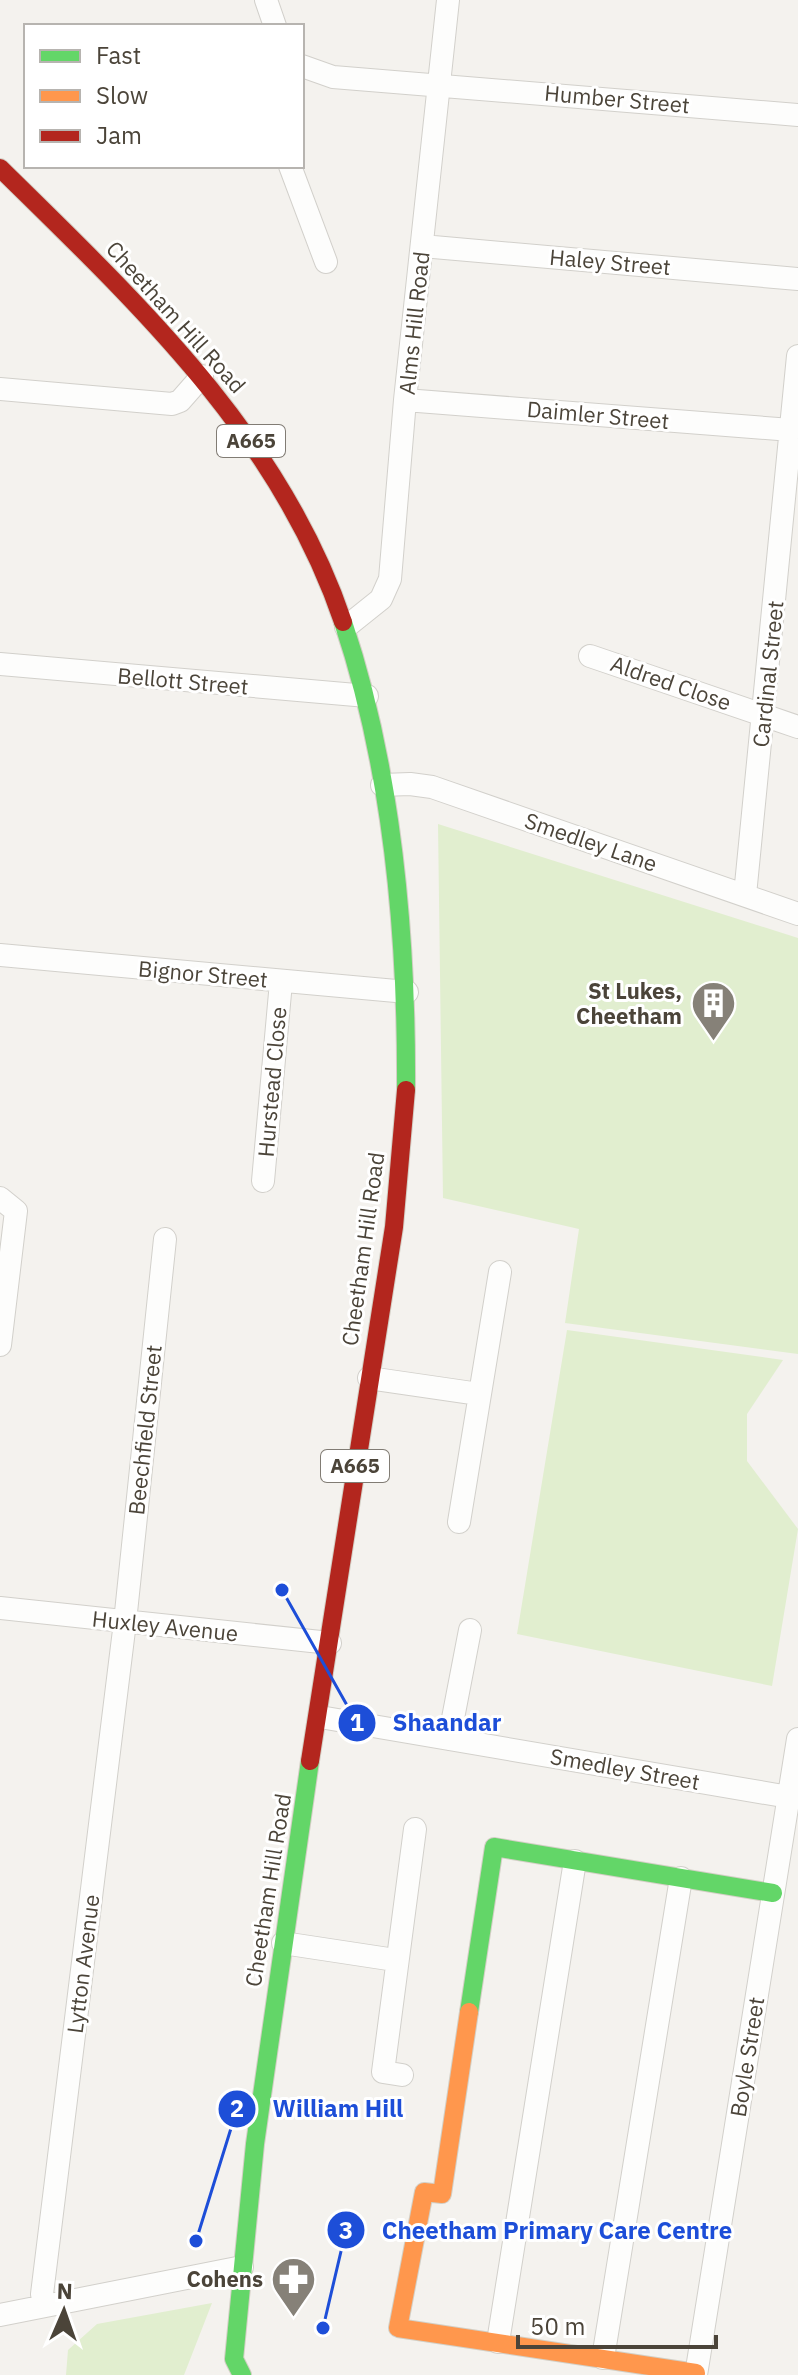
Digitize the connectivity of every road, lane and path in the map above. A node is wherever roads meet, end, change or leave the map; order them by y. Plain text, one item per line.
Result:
1 (266, 0) edge
2 (448, 0) edge
3 (274, 24) edge
4 (304, 67) edge
5 (437, 83) junction
6 (798, 115) edge
7 (0, 168) edge
8 (291, 168) edge
9 (422, 246) junction
10 (326, 262) dead end
11 (798, 279) edge
12 (798, 356) edge
13 (202, 376) junction
14 (0, 389) edge
15 (405, 400) junction
16 (791, 430) junction
17 (346, 627) junction
18 (590, 656) dead end
19 (0, 664) edge
20 (367, 696) junction
21 (763, 715) junction
22 (798, 727) edge
23 (382, 785) junction
24 (745, 895) junction
25 (798, 914) edge
26 (0, 955) edge
27 (281, 982) junction
28 (407, 992) junction
29 (263, 1181) dead end
30 (0, 1198) edge
31 (165, 1239) dead end
32 (500, 1272) dead end
33 (0, 1345) edge
34 (369, 1378) junction
35 (479, 1394) junction
36 (459, 1522) dead end
37 (0, 1608) edge
38 (125, 1622) junction
39 (470, 1630) dead end
40 (330, 1643) junction
41 (320, 1717) junction
42 (449, 1739) junction
43 (798, 1739) edge
44 (789, 1797) junction
45 (415, 1829) dead end
46 (575, 1861) junction
47 (681, 1878) junction
48 (773, 1893) junction
49 (283, 1943) junction
50 (395, 1960) junction
51 (402, 2075) dead end
52 (242, 2267) junction
53 (44, 2306) junction
54 (0, 2315) edge
55 (498, 2342) junction
56 (603, 2358) junction
57 (238, 2367) edge
58 (696, 2374) edge
59 (221, 2375) edge

1 - 3 street
2 - 5 street, Alms Hill Road
4 - 5 street, Humber Street
5 - 6 street, Humber Street
5 - 9 street, Alms Hill Road
7 - 13 main road, Cheetham Hill Road / A665
8 - 10 street
9 - 11 street, Haley Street
9 - 15 street, Alms Hill Road
12 - 16 street, Cardinal Street
13 - 14 street
13 - 17 main road, Cheetham Hill Road / A665
15 - 16 street, Daimler Street
15 - 17 street, Alms Hill Road
16 - 21 street, Cardinal Street
17 - 20 main road, Cheetham Hill Road / A665
18 - 21 street, Aldred Close
19 - 20 street, Bellott Street
20 - 23 main road, Cheetham Hill Road / A665
21 - 22 street, Aldred Close
21 - 24 street, Cardinal Street
23 - 24 street, Smedley Lane
23 - 28 main road, Cheetham Hill Road / A665
24 - 25 street, Smedley Lane
26 - 27 street, Bignor Street
27 - 28 street, Bignor Street
27 - 29 street, Hurstead Close
28 - 34 main road, Cheetham Hill Road / A665
30 - 33 street
31 - 38 street, Beechfield Street
32 - 35 street
34 - 35 street
34 - 40 main road, Cheetham Hill Road / A665
35 - 36 street
37 - 38 street, Huxley Avenue
38 - 40 street, Huxley Avenue
38 - 53 street, Lytton Avenue
39 - 42 street
40 - 41 main road, Cheetham Hill Road / A665
41 - 42 street, Smedley Street
41 - 49 main road, Cheetham Hill Road / A665
42 - 44 street, Smedley Street
43 - 44 street, Boyle Street
44 - 48 street, Boyle Street
45 - 50 street
46 - 47 main road
46 - 55 street
46 - 55 main road
47 - 48 main road
47 - 56 street
48 - 58 street, Boyle Street
49 - 50 street
49 - 52 main road, Cheetham Hill Road / A665
50 - 51 street
52 - 53 street
52 - 57 main road, Cheetham Hill Road / A665
53 - 54 street
55 - 56 main road
56 - 58 main road
57 - 59 main road, Cheetham Hill Road / A665

